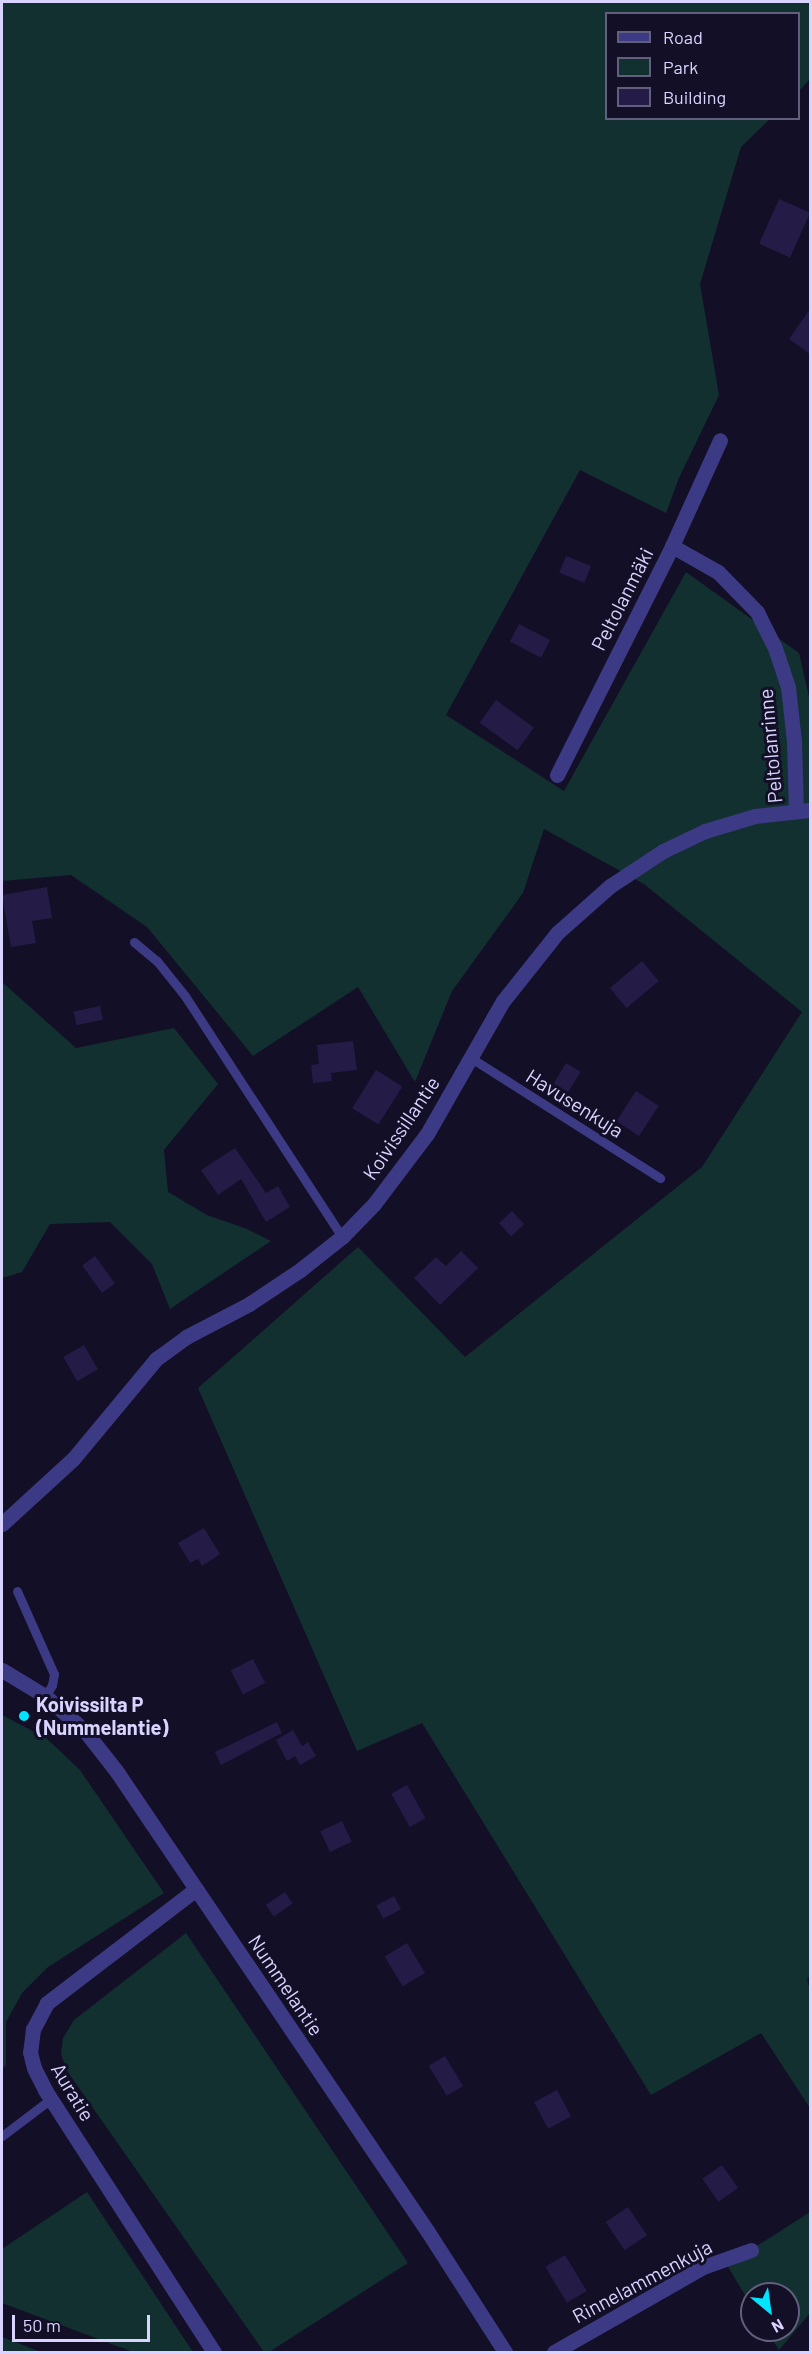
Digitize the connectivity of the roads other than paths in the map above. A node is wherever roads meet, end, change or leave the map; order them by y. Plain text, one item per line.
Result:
1 (720, 441) dead end
2 (672, 546) junction
3 (557, 775) dead end
4 (803, 811) edge
5 (134, 942) dead end
6 (471, 1058) junction
7 (660, 1178) dead end
8 (342, 1237) junction
9 (2, 1523) edge
10 (17, 1591) dead end
11 (2, 1670) edge
12 (45, 1696) junction
13 (196, 1889) junction
14 (51, 2099) junction
15 (2, 2136) edge
16 (751, 2250) dead end
17 (214, 2352) edge
18 (506, 2352) edge
19 (554, 2352) edge

1 - 2 street, Peltolanmäki
2 - 3 street, Peltolanmäki
2 - 4 street, Peltolanrinne
4 - 6 street, Koivissillantie
5 - 8 lane
6 - 7 lane, Havusenkuja
6 - 8 street, Koivissillantie
8 - 9 street, Koivissillantie
10 - 12 lane
11 - 12 street, Nummelantie
12 - 13 street, Nummelantie
13 - 14 street, Auratie
13 - 18 street, Nummelantie
14 - 15 lane
14 - 17 street, Auratie
16 - 19 street, Rinnelammenkuja

